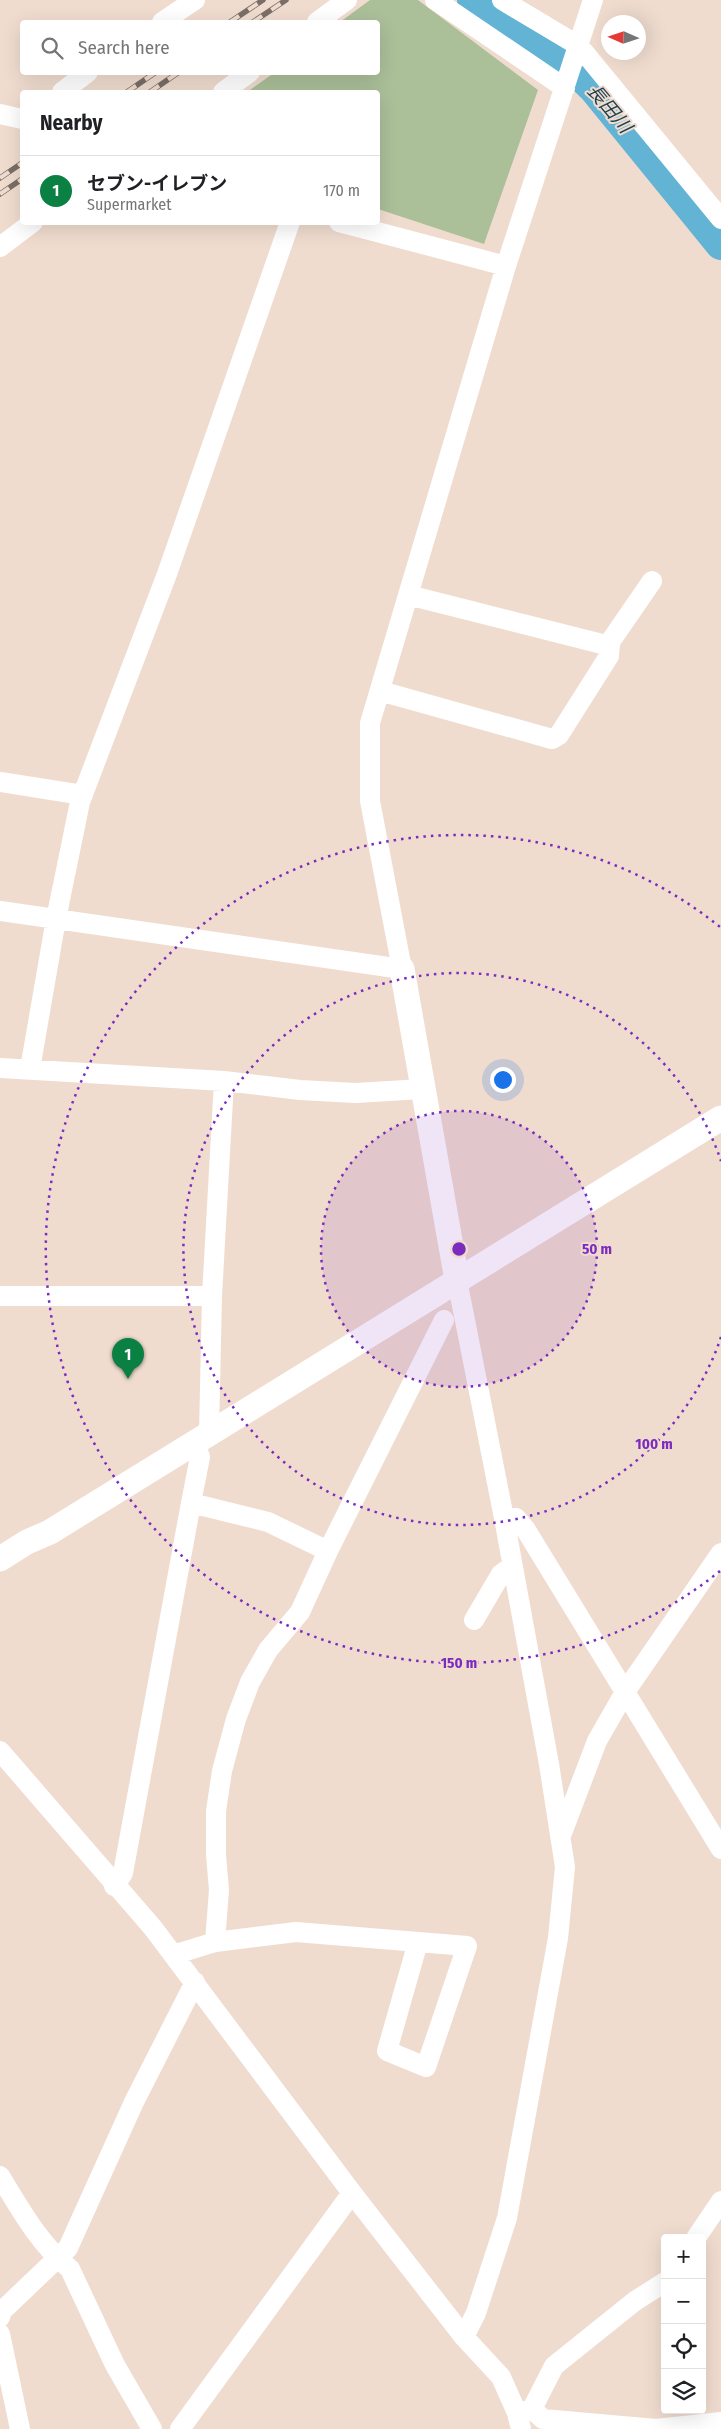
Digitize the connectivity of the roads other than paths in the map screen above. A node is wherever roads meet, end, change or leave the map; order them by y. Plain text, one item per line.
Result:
1 (195, 0) edge
2 (347, 0) edge
3 (435, 0) edge
4 (502, 0) edge
5 (593, 0) edge
6 (165, 20) edge
7 (320, 20) edge
8 (577, 50) junction
9 (84, 75) edge
10 (246, 75) edge
11 (567, 84) junction
12 (65, 90) edge
13 (226, 90) edge
14 (0, 114) edge
15 (20, 118) edge
16 (721, 219) edge
17 (29, 225) edge
18 (289, 225) edge
19 (350, 225) edge
20 (0, 247) edge
21 (506, 266) junction
22 (652, 581) dead end
23 (408, 595) junction
24 (610, 646) junction
25 (380, 691) junction
26 (0, 782) edge
27 (83, 795) junction
28 (0, 910) edge
29 (56, 919) junction
30 (402, 969) junction
31 (0, 1068) edge
32 (30, 1069) junction
33 (224, 1081) junction
34 (422, 1089) junction
35 (721, 1118) edge
36 (457, 1280) junction
37 (0, 1296) edge
38 (212, 1296) junction
39 (444, 1320) dead end
40 (202, 1438) junction
41 (191, 1503) junction
42 (504, 1518) junction
43 (50, 1532) junction
44 (328, 1551) junction
45 (721, 1553) edge
46 (0, 1559) edge
47 (512, 1566) junction
48 (0, 1572) edge
49 (474, 1620) dead end
50 (625, 1692) junction
51 (0, 1751) edge
52 (562, 1835) junction
53 (721, 1849) edge
54 (114, 1886) junction
55 (215, 1942) junction
56 (418, 1942) junction
57 (173, 1955) junction
58 (194, 1982) junction
59 (0, 2176) edge
60 (352, 2193) junction
61 (721, 2201) edge
62 (699, 2234) edge
63 (57, 2258) junction
64 (661, 2284) edge
65 (0, 2317) edge
66 (0, 2334) edge
67 (464, 2337) junction
68 (524, 2417) edge
69 (721, 2422) edge
70 (20, 2429) edge
71 (152, 2429) edge
72 (180, 2429) edge

1 - 6 street
2 - 7 street
3 - 11 street
4 - 8 street
5 - 8 street
8 - 11 street
8 - 16 street
9 - 12 street
10 - 13 street
11 - 21 street
14 - 15 street
17 - 20 street
18 - 27 street
19 - 21 street
21 - 23 street
22 - 24 street
23 - 24 street
23 - 25 street
24 - 25 street
25 - 30 street
26 - 27 street
27 - 29 street
28 - 29 street
29 - 30 street
29 - 32 street
30 - 34 street
31 - 32 street
32 - 33 street
33 - 34 street
33 - 38 street
34 - 36 street
35 - 36 street
36 - 40 street
36 - 42 street
37 - 38 street
38 - 40 street
39 - 44 street
40 - 41 street
40 - 43 street
41 - 44 street
41 - 54 street
42 - 47 street
42 - 50 street
43 - 46 street
43 - 48 street
44 - 55 street
45 - 50 street
47 - 49 street
47 - 52 street
50 - 52 street
50 - 53 street
51 - 54 street
52 - 67 street
54 - 57 street
55 - 56 street
55 - 57 street
56 - 56 street
57 - 58 street
58 - 60 street
58 - 63 street
59 - 63 street
60 - 67 street
60 - 72 street
61 - 62 street
63 - 65 street
63 - 71 street
64 - 68 street
66 - 70 street
67 - 68 street
68 - 69 street

